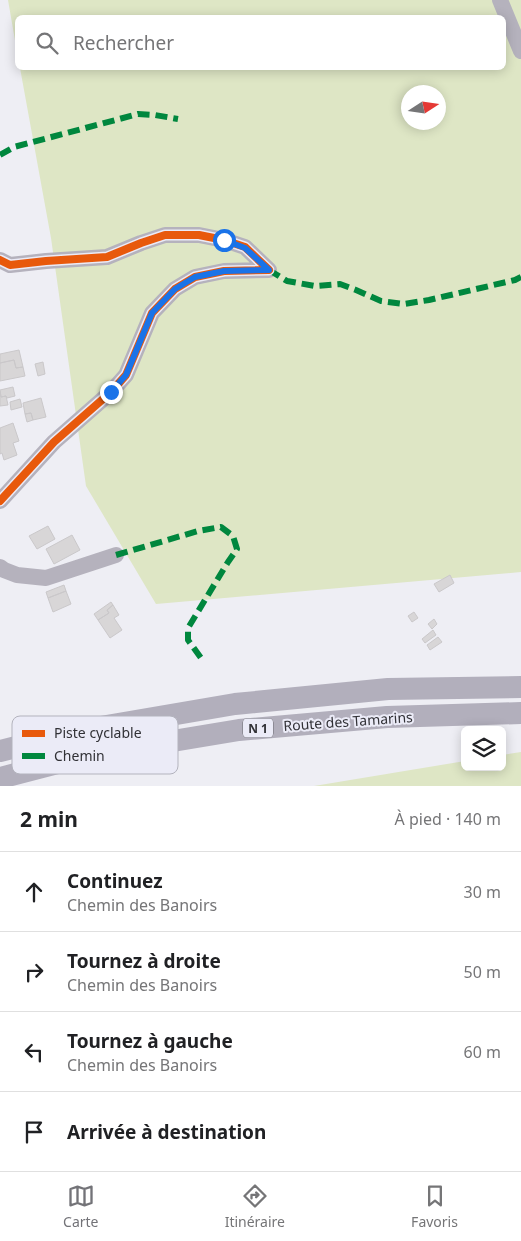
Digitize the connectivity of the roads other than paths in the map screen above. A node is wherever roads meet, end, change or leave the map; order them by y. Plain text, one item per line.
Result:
1 (500, 0) edge
2 (521, 51) edge
3 (0, 260) edge
4 (0, 501) edge
5 (116, 555) dead end
6 (0, 567) edge
7 (521, 687) edge
8 (521, 713) edge
9 (165, 716) edge
10 (178, 740) edge
11 (15, 774) edge
12 (0, 778) edge

1 - 2 street
3 - 4 street
5 - 6 street
7 - 9 highway, Route des Tamarins / N 1
8 - 10 highway, Route des Tamarins / N 1
11 - 12 highway, Route des Tamarins / N 1

